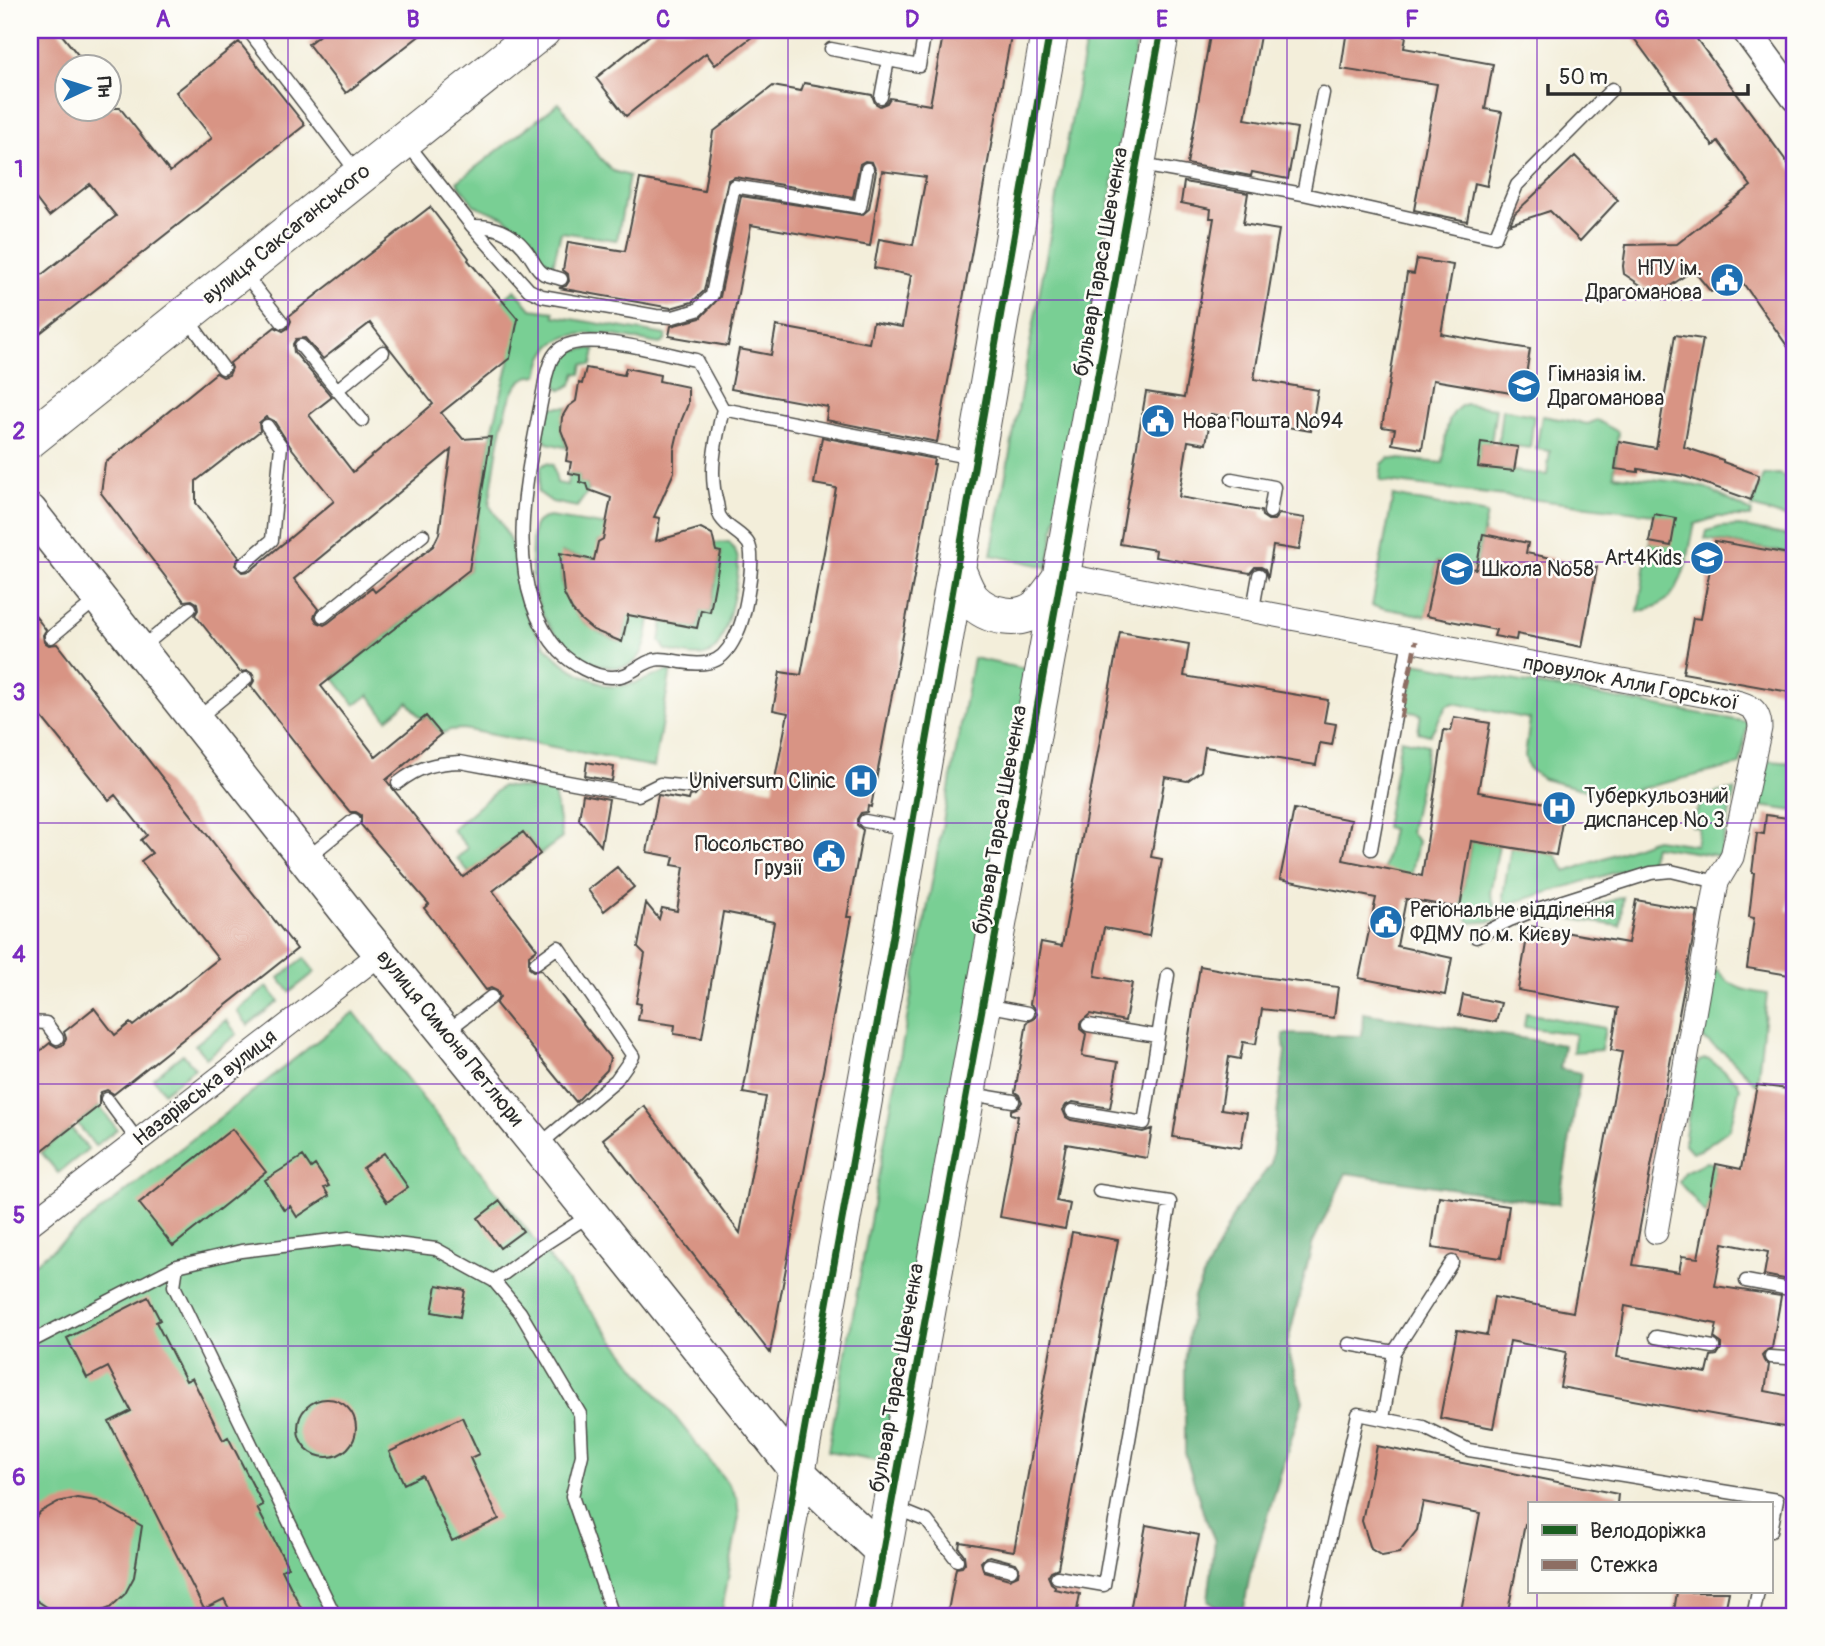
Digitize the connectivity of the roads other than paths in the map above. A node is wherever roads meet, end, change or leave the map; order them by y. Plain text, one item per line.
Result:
1 (248, 30) edge
2 (542, 30) edge
3 (926, 30) edge
4 (1050, 30) edge
5 (1161, 30) edge
6 (1757, 34) edge
7 (831, 50) dead end
8 (888, 60) junction
9 (1612, 89) dead end
10 (1323, 93) dead end
11 (881, 97) dead end
12 (1795, 97) edge
13 (404, 139) junction
14 (1137, 164) junction
15 (867, 169) dead end
16 (359, 176) junction
17 (1303, 194) junction
18 (472, 226) junction
19 (242, 270) junction
20 (561, 279) dead end
21 (185, 315) junction
22 (282, 322) dead end
23 (302, 346) dead end
24 (383, 352) dead end
25 (223, 368) dead end
26 (337, 390) junction
27 (723, 409) junction
28 (362, 420) dead end
29 (267, 426) dead end
30 (30, 439) edge
31 (976, 459) junction
32 (1231, 479) dead end
33 (30, 511) edge
34 (1270, 512) dead end
35 (423, 535) dead end
36 (244, 564) dead end
37 (957, 570) junction
38 (1062, 575) junction
39 (1259, 575) dead end
40 (98, 598) junction
41 (190, 608) dead end
42 (1253, 609) junction
43 (323, 616) dead end
44 (51, 636) dead end
45 (1409, 640) junction
46 (138, 650) junction
47 (246, 680) dead end
48 (194, 721) junction
49 (398, 783) dead end
50 (691, 787) dead end
51 (354, 820) dead end
52 (865, 821) dead end
53 (912, 829) junction
54 (1371, 849) dead end
55 (306, 859) junction
56 (1717, 882) junction
57 (1476, 937) dead end
58 (381, 953) junction
59 (536, 963) dead end
60 (1168, 975) dead end
61 (491, 996) dead end
62 (984, 1005) junction
63 (1028, 1013) dead end
64 (30, 1022) edge
65 (1088, 1025) dead end
66 (445, 1032) junction
67 (1157, 1036) junction
68 (57, 1038) dead end
69 (967, 1093) junction
70 (107, 1100) dead end
71 (1013, 1101) dead end
72 (1072, 1111) dead end
73 (138, 1140) junction
74 (537, 1146) junction
75 (1099, 1191) dead end
76 (591, 1214) junction
77 (30, 1224) edge
78 (1656, 1232) dead end
79 (1452, 1262) dead end
80 (177, 1266) junction
81 (494, 1281) junction
82 (1746, 1281) dead end
83 (1795, 1290) edge
84 (1656, 1337) dead end
85 (30, 1342) edge
86 (1349, 1344) dead end
87 (1713, 1347) dead end
88 (1394, 1352) junction
89 (1795, 1356) edge
90 (1771, 1357) dead end
91 (1383, 1419) junction
92 (797, 1471) junction
93 (891, 1507) junction
94 (1772, 1526) edge
95 (883, 1553) junction
96 (957, 1560) dead end
97 (989, 1565) dead end
98 (1011, 1570) dead end
99 (1057, 1577) dead end
100 (1758, 1594) edge
101 (335, 1616) edge
102 (613, 1616) edge
103 (771, 1616) edge
104 (872, 1616) edge
105 (1312, 1616) edge
106 (1753, 1616) edge

1 - 16 lane
2 - 13 main road, вулиця Саксаганського
3 - 8 lane
4 - 31 main road
5 - 14 main road, бульвар Тараса Шевченка
6 - 12 street
7 - 8 lane
8 - 11 lane
9 - 17 lane
10 - 17 lane
13 - 16 main road, вулиця Саксаганського
13 - 18 lane
14 - 17 lane
14 - 38 main road, бульвар Тараса Шевченка
15 - 18 lane
16 - 19 main road, вулиця Саксаганського
18 - 20 lane
19 - 21 main road, вулиця Саксаганського
19 - 22 lane
21 - 25 lane
21 - 30 main road, вулиця Саксаганського
23 - 26 lane
24 - 26 lane
26 - 28 lane
27 - 27 lane
27 - 31 lane
29 - 36 lane
31 - 37 main road
32 - 34 lane
33 - 40 main road, вулиця Симона Петлюри
35 - 43 lane
37 - 38 main road
37 - 53 main road
38 - 42 street, провулок Алли Горської
38 - 62 main road, бульвар Тараса Шевченка
39 - 42 lane
40 - 44 lane
40 - 46 main road, вулиця Симона Петлюри
41 - 46 lane
42 - 45 street, провулок Алли Горської
45 - 54 lane
45 - 56 street, провулок Алли Горської
46 - 48 main road, вулиця Симона Петлюри
47 - 48 lane
48 - 55 main road, вулиця Симона Петлюри
49 - 50 lane
51 - 55 lane
52 - 53 lane
53 - 92 main road
55 - 58 main road, вулиця Симона Петлюри
56 - 57 lane
56 - 78 street, провулок Алли Горської
58 - 66 main road, вулиця Симона Петлюри
58 - 73 street, Назарівська вулиця
59 - 74 lane
60 - 67 lane
61 - 66 lane
62 - 63 lane
62 - 69 main road, бульвар Тараса Шевченка
64 - 68 lane
65 - 67 lane
66 - 74 main road, вулиця Симона Петлюри
67 - 72 lane
69 - 71 lane
69 - 93 main road, бульвар Тараса Шевченка
70 - 73 lane
73 - 77 street, Назарівська вулиця
74 - 76 main road, вулиця Симона Петлюри
75 - 99 lane
76 - 81 lane
76 - 92 main road, вулиця Симона Петлюри
79 - 88 lane
80 - 81 lane
80 - 85 lane
80 - 101 lane
81 - 102 lane
82 - 83 lane
84 - 87 lane
86 - 88 lane
88 - 91 lane
89 - 90 lane
91 - 94 lane
91 - 105 lane
92 - 95 main road, вулиця Симона Петлюри
92 - 103 main road
93 - 95 main road, бульвар Тараса Шевченка
93 - 96 lane
95 - 104 main road, бульвар Тараса Шевченка
97 - 98 lane
100 - 106 lane

